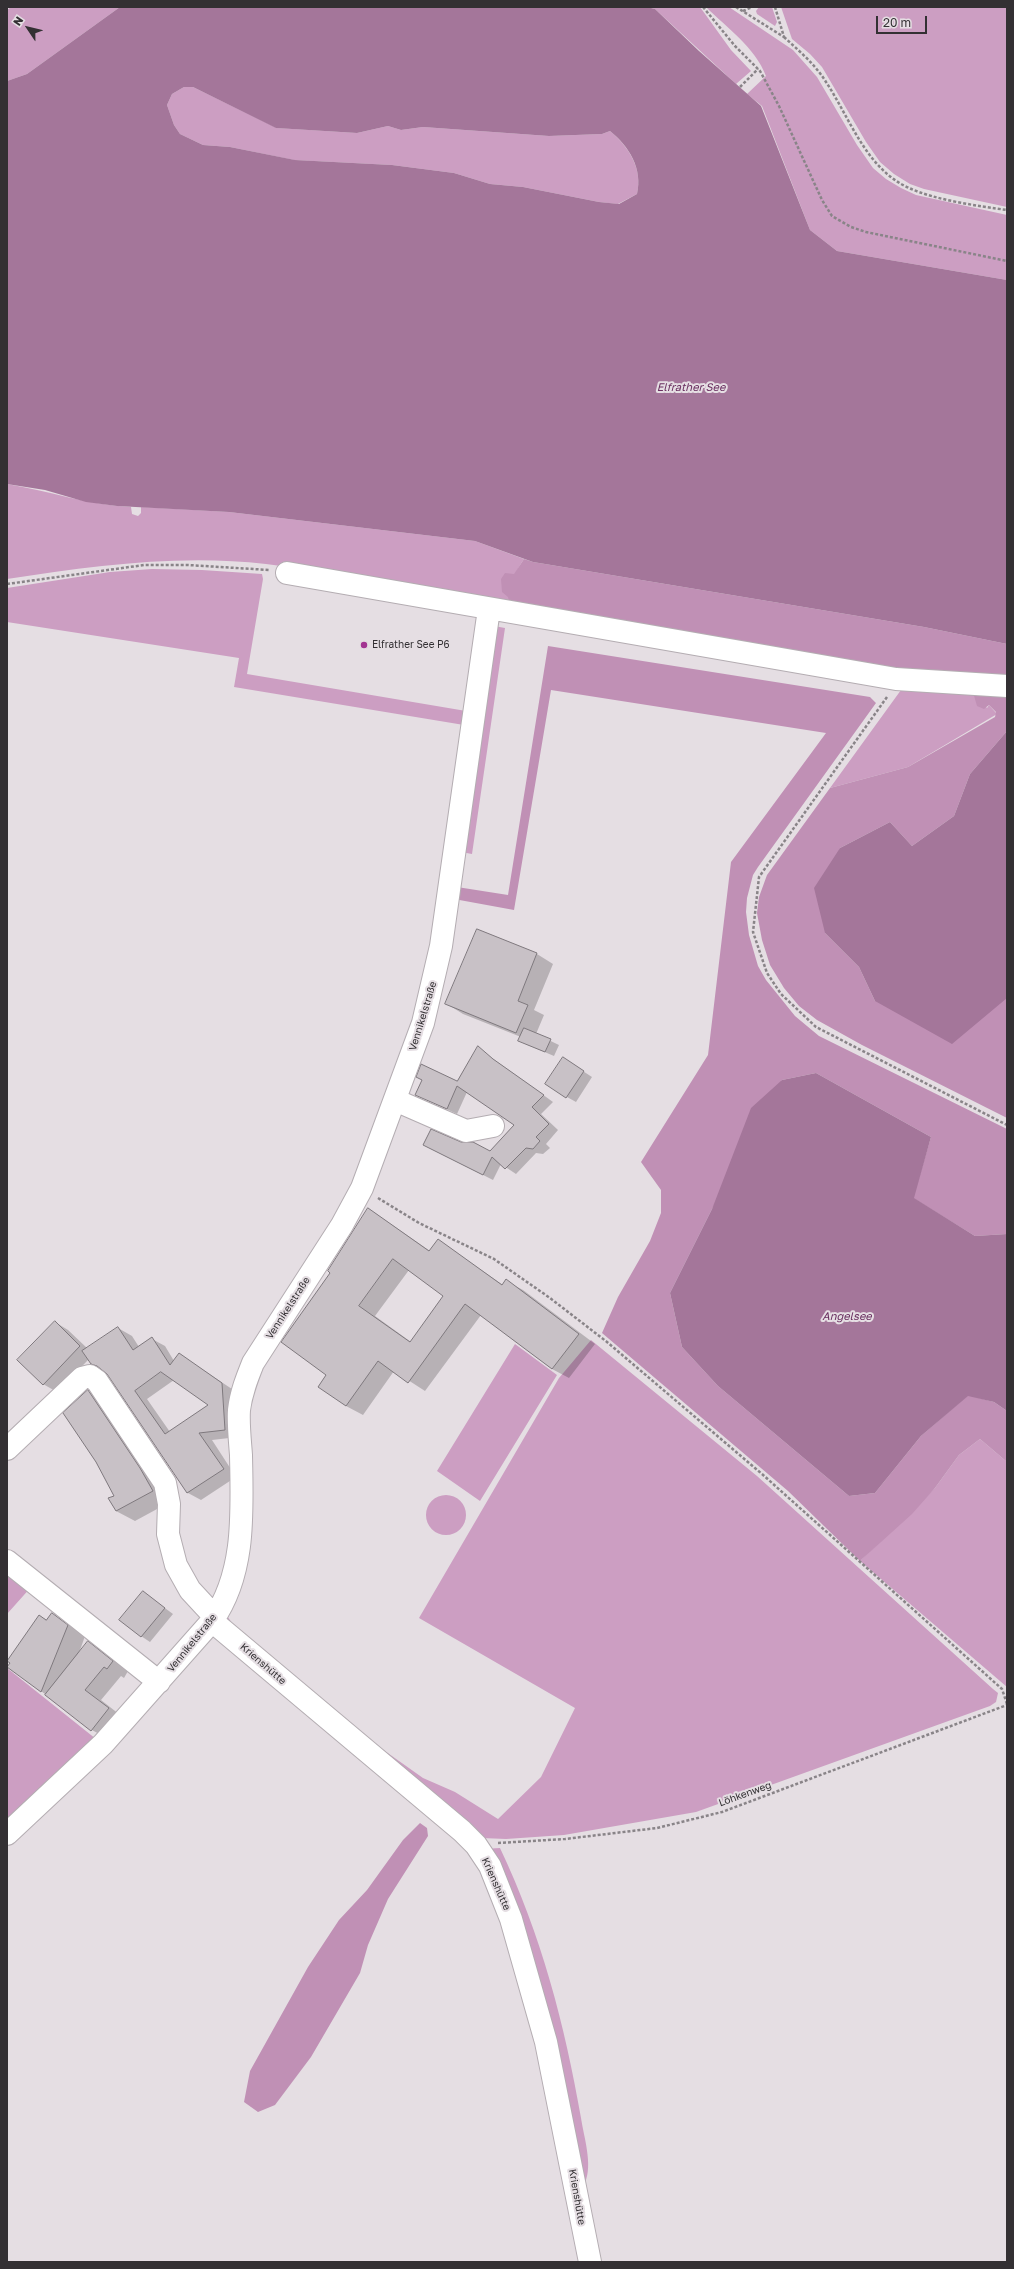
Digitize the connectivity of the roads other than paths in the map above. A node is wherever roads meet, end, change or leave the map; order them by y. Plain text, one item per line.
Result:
1 (287, 573) road end
2 (489, 609) junction
3 (1007, 686) edge
4 (395, 1100) junction
5 (493, 1126) dead end
6 (7, 1449) edge
7 (7, 1560) edge
8 (214, 1619) junction
9 (160, 1682) junction
10 (7, 1834) edge
11 (590, 2262) edge

1 - 2 street
2 - 3 street
2 - 4 street, Vennikelstraße
4 - 5 street
4 - 8 street, Vennikelstraße
6 - 8 street, Krienshütte
7 - 9 street
8 - 9 street, Vennikelstraße
8 - 11 street, Krienshütte
9 - 10 street, Vennikelstraße

